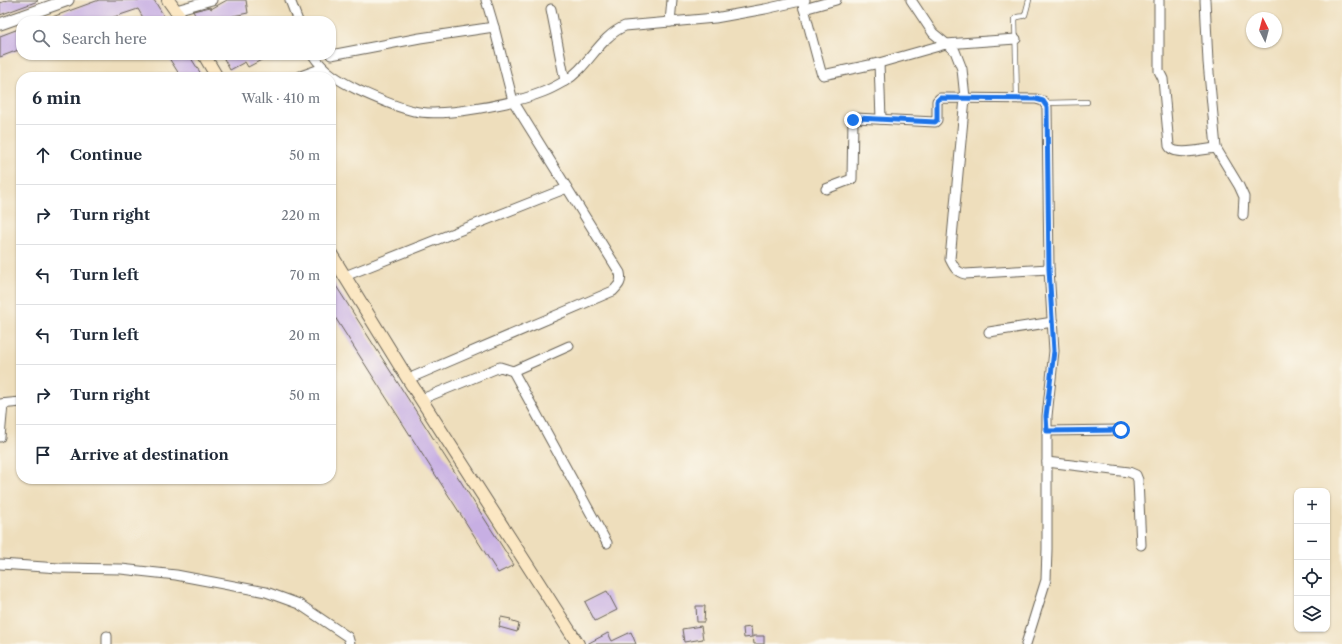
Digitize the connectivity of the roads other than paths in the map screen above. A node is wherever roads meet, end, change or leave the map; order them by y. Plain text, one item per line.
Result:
1 (68, 0) edge
2 (168, 0) edge
3 (212, 0) edge
4 (290, 0) edge
5 (486, 0) edge
6 (672, 0) edge
7 (836, 0) edge
8 (911, 0) edge
9 (1029, 0) edge
10 (1159, 0) edge
11 (1205, 0) edge
12 (803, 4) edge
13 (551, 9) dead end
14 (176, 10) junction
15 (23, 16) edge
16 (180, 16) edge
17 (296, 16) edge
18 (16, 18) edge
19 (670, 22) junction
20 (0, 24) edge
21 (494, 27) junction
22 (1016, 39) junction
23 (946, 44) junction
24 (336, 54) edge
25 (207, 60) edge
26 (316, 60) edge
27 (878, 63) junction
28 (323, 68) junction
29 (214, 72) edge
30 (312, 72) edge
31 (327, 72) edge
32 (336, 78) edge
33 (565, 81) junction
34 (965, 98) junction
35 (1017, 99) junction
36 (513, 101) junction
37 (1087, 102) dead end
38 (1045, 103) junction
39 (881, 119) junction
40 (1216, 148) junction
41 (568, 188) junction
42 (826, 189) dead end
43 (1243, 215) dead end
44 (336, 262) edge
45 (1049, 269) junction
46 (345, 276) junction
47 (1052, 322) junction
48 (989, 332) dead end
49 (569, 346) dead end
50 (513, 372) junction
51 (408, 379) junction
52 (422, 399) junction
53 (16, 402) edge
54 (1, 404) edge
55 (1121, 430) dead end
56 (1047, 431) junction
57 (0, 437) edge
58 (1047, 462) junction
59 (607, 543) dead end
60 (1141, 545) dead end
61 (0, 564) edge
62 (350, 644) edge
63 (578, 644) edge
64 (1026, 644) edge

1 - 15 street
2 - 14 main road
3 - 14 street
4 - 17 street
5 - 21 street
6 - 19 street
7 - 12 street
8 - 23 street
9 - 22 lane
10 - 40 street
11 - 40 street
12 - 19 street
12 - 27 street
13 - 33 street
14 - 16 main road
18 - 20 street
19 - 33 street
21 - 24 street
21 - 36 street
22 - 23 street
22 - 35 lane
23 - 27 street
23 - 34 street
25 - 29 main road
26 - 28 street
27 - 39 street
28 - 30 street
28 - 31 street
32 - 36 street
33 - 36 street
34 - 35 street
34 - 39 street
34 - 45 street
35 - 38 street
36 - 41 street
37 - 38 lane
38 - 45 street
39 - 42 street
40 - 43 street
41 - 46 street
41 - 51 street
44 - 46 main road
45 - 47 street
46 - 51 main road
47 - 48 street
47 - 56 street
49 - 50 street
50 - 52 street
50 - 59 street
51 - 52 main road
52 - 63 main road
53 - 54 street
54 - 57 street
55 - 56 street
56 - 58 street
58 - 60 street
58 - 64 street
61 - 62 street

